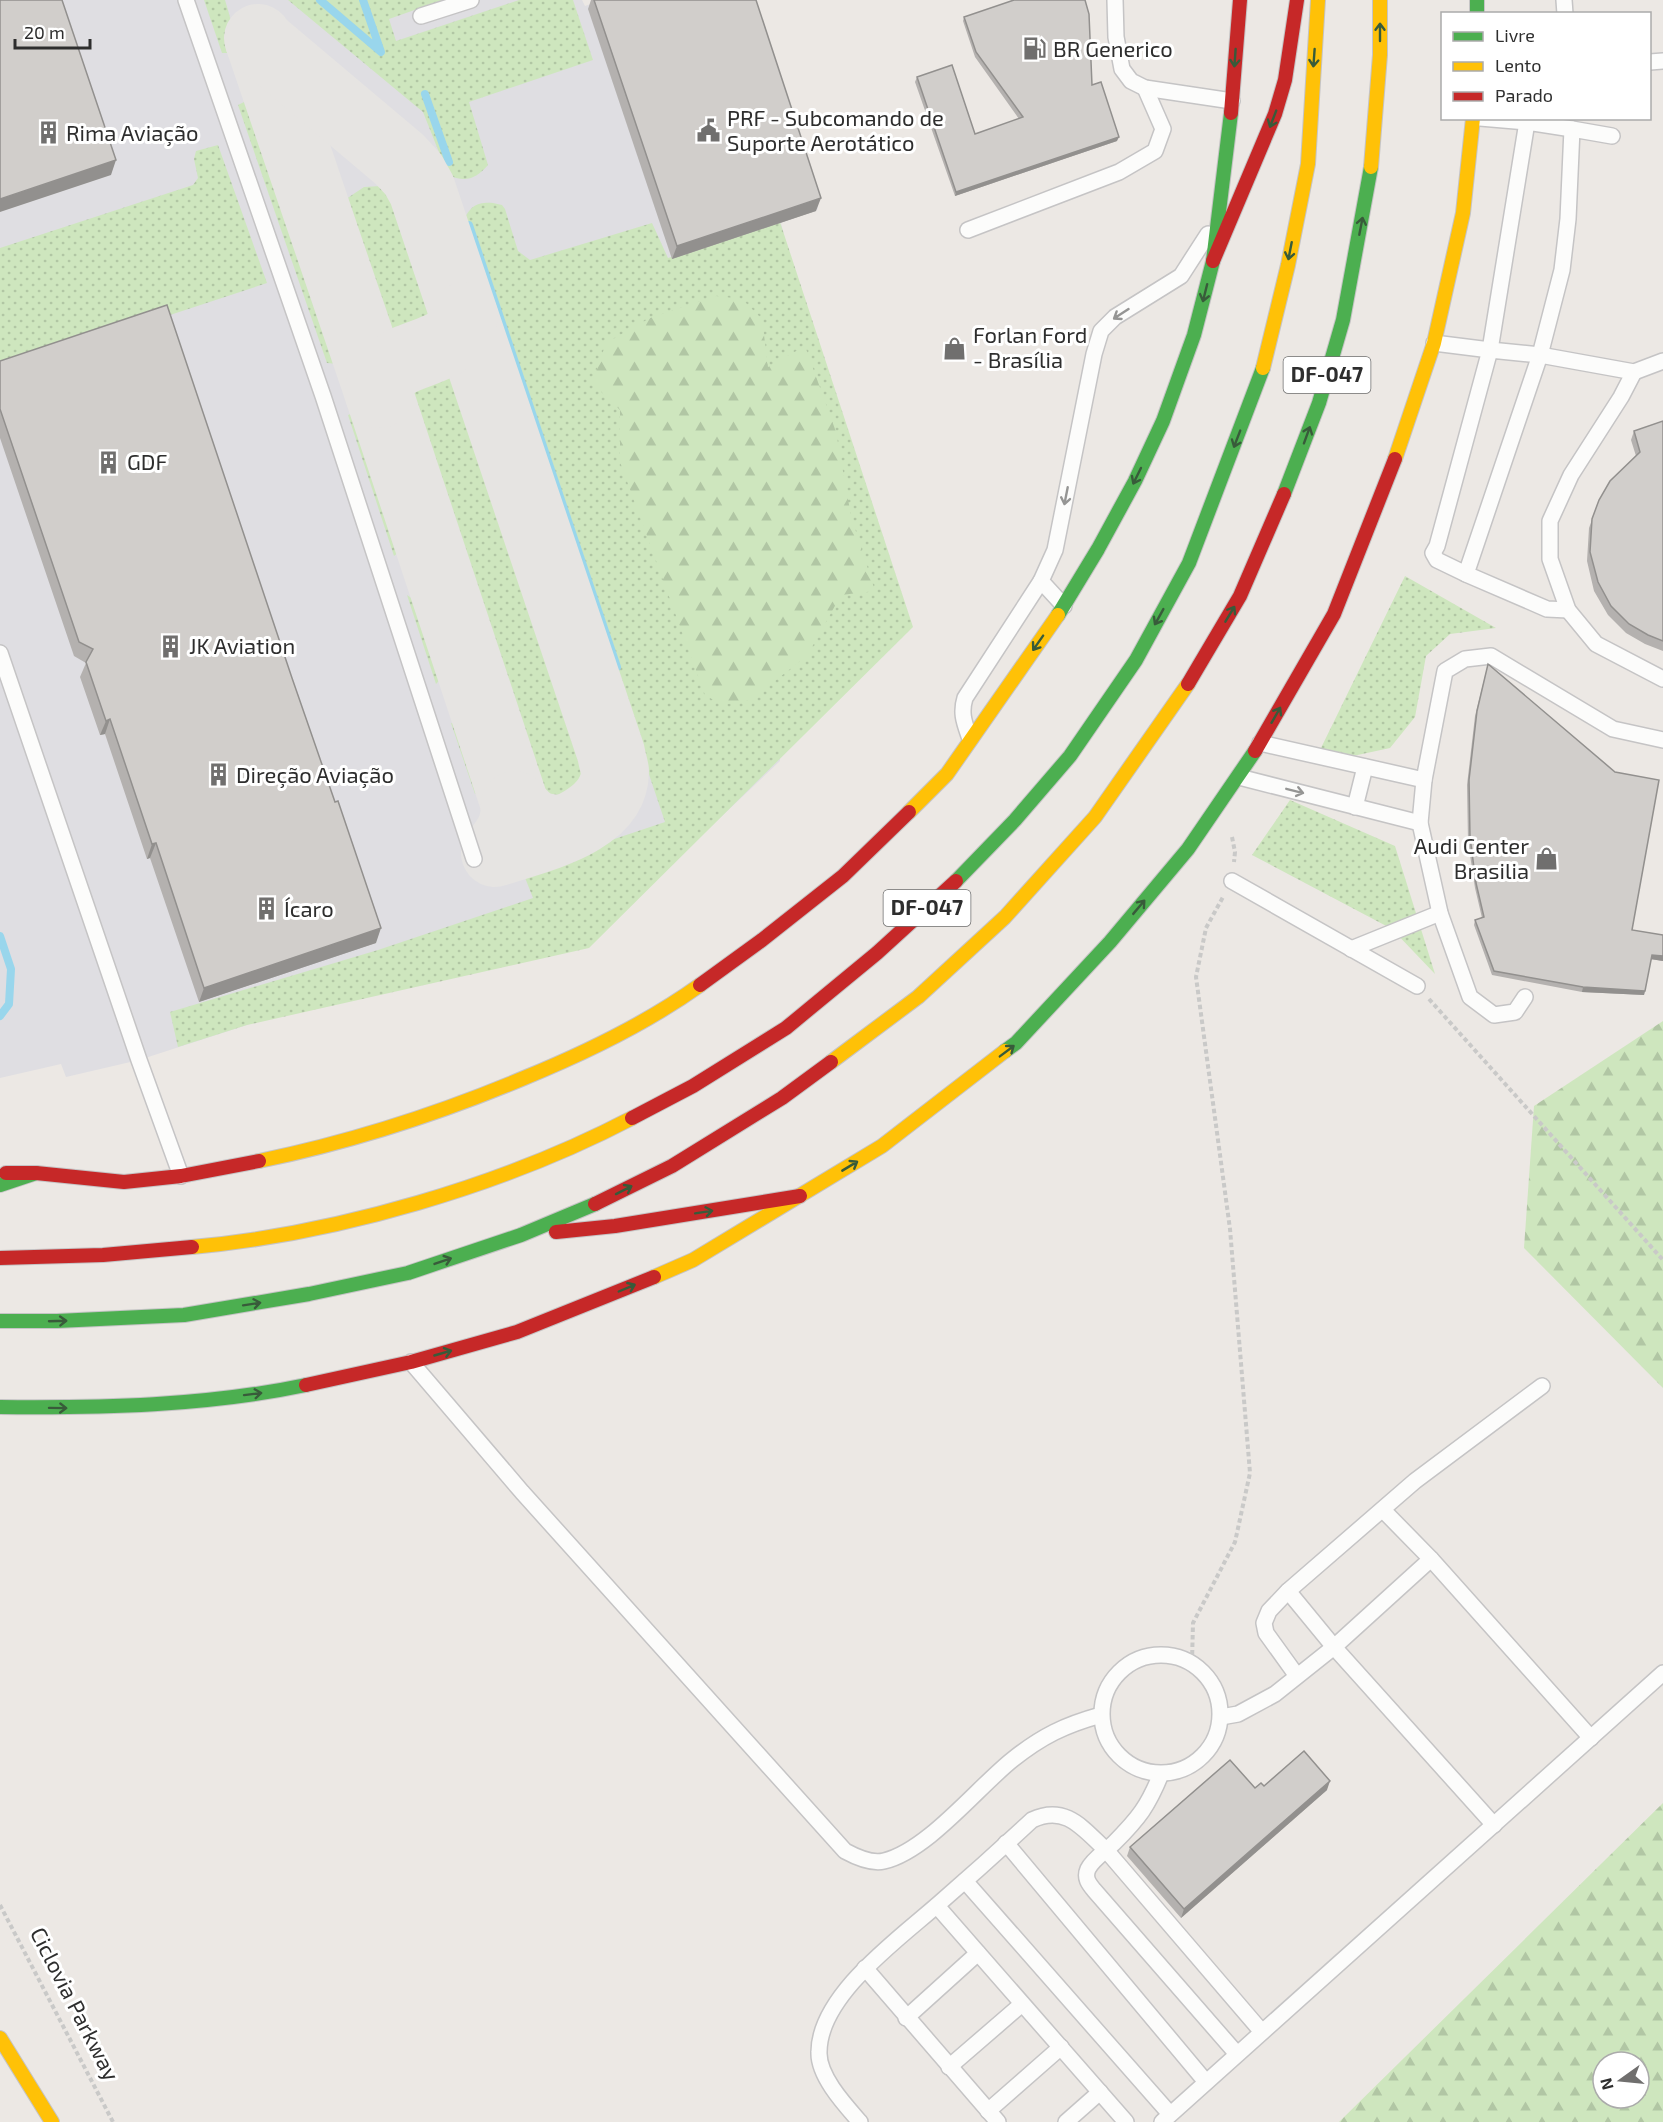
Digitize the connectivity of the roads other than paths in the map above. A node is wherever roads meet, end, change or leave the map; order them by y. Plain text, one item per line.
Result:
1 (186, 0) edge
2 (471, 0) edge
3 (1115, 0) edge
4 (1240, 0) edge
5 (1297, 0) edge
6 (1318, 0) edge
7 (1380, 0) edge
8 (421, 16) dead end
9 (1145, 88) junction
10 (1232, 101) junction
11 (1473, 120) edge
12 (1504, 120) edge
13 (1527, 122) junction
14 (1572, 129) junction
15 (1612, 136) dead end
16 (1219, 216) junction
17 (968, 230) dead end
18 (1213, 261) junction
19 (1434, 343) junction
20 (1490, 350) junction
21 (1540, 355) junction
22 (1663, 361) edge
23 (1634, 372) junction
24 (1466, 574) junction
25 (1041, 581) junction
26 (1064, 606) junction
27 (1568, 610) junction
28 (0, 653) edge
29 (1663, 679) edge
30 (971, 740) junction
31 (1663, 740) edge
32 (1260, 743) junction
33 (1365, 767) junction
34 (1239, 777) junction
35 (1424, 780) junction
36 (1355, 807) junction
37 (1420, 823) junction
38 (474, 859) dead end
39 (1232, 881) road end
40 (1440, 913) junction
41 (1351, 949) junction
42 (1417, 986) road end
43 (1525, 997) dead end
44 (0, 1173) edge
45 (36, 1173) junction
46 (181, 1176) junction
47 (0, 1185) edge
48 (800, 1196) junction
49 (521, 1235) junction
50 (0, 1258) edge
51 (0, 1321) edge
52 (411, 1362) junction
53 (1542, 1386) dead end
54 (0, 1407) edge
55 (1383, 1510) junction
56 (1431, 1559) junction
57 (1288, 1591) junction
58 (1334, 1647) junction
59 (1663, 1673) edge
60 (1297, 1676) junction
61 (1101, 1715) junction
62 (1221, 1717) junction
63 (1591, 1738) junction
64 (1161, 1774) junction
65 (1494, 1825) junction
66 (1006, 1843) junction
67 (1106, 1850) junction
68 (965, 1881) junction
69 (937, 1906) junction
70 (978, 1953) junction
71 (865, 1968) junction
72 (1022, 2004) junction
73 (906, 2018) junction
74 (1262, 2032) junction
75 (0, 2038) edge
76 (1061, 2047) junction
77 (1237, 2054) junction
78 (949, 2067) junction
79 (1206, 2082) junction
80 (1100, 2092) junction
81 (993, 2117) edge
82 (1166, 2118) edge
83 (52, 2122) edge
84 (860, 2122) edge
85 (1066, 2122) edge
86 (1126, 2122) edge

1 - 38 lane
2 - 8 lane
3 - 9 lane
4 -> 10 main road
5 -> 18 main road
6 -> 50 main road, DF-047
49 -> 7 main road, DF-047
9 - 10 lane
9 - 17 lane
10 - 16 main road
11 - 19 main road
12 - 13 lane
13 - 14 lane
13 - 20 lane
14 - 15 lane
14 - 21 lane
16 - 18 main road
16 -> 25 lane
18 -> 26 main road
19 - 20 lane
32 -> 19 main road
20 - 21 lane
20 - 24 lane
21 - 23 lane
21 - 24 lane
22 - 23 lane
23 - 27 lane
24 - 27 lane
25 - 26 lane
25 - 30 lane
26 -> 30 main road
27 - 29 lane
28 - 46 lane
30 - 46 main road
31 - 35 lane
32 - 33 lane
32 - 34 main road
33 - 35 lane
33 - 36 lane
34 -> 36 lane
48 -> 34 main road
35 - 37 lane
36 - 37 lane
37 - 40 lane
39 - 41 lane
40 - 41 lane
40 - 43 lane
41 - 42 lane
44 - 45 main road
45 - 46 main road
45 - 47 main road
49 -> 48 main road
52 -> 48 main road
51 -> 49 main road, DF-047
54 -> 52 main road
52 - 61 lane
53 - 55 lane
55 - 56 lane
55 - 57 lane
56 - 58 lane
56 - 63 lane
57 - 58 lane
57 - 60 lane
58 - 60 lane
58 - 65 lane
59 - 63 lane
60 - 62 lane
61 - 62 lane
61 - 64 lane
62 - 64 lane
63 - 65 lane
64 - 67 lane
65 - 74 lane
66 - 67 lane
66 - 68 lane
66 - 79 lane
67 - 74 lane
67 - 77 lane
68 - 69 lane
68 - 82 lane
69 - 70 lane
69 - 71 lane
70 - 72 lane
70 - 73 lane
71 - 73 lane
71 - 84 lane
72 - 76 lane
72 - 78 lane
73 - 78 lane
74 - 77 lane
75 - 83 main road
76 - 80 lane
76 - 81 lane
77 - 79 lane
78 - 81 lane
79 - 82 lane
80 - 85 lane
80 - 86 lane

